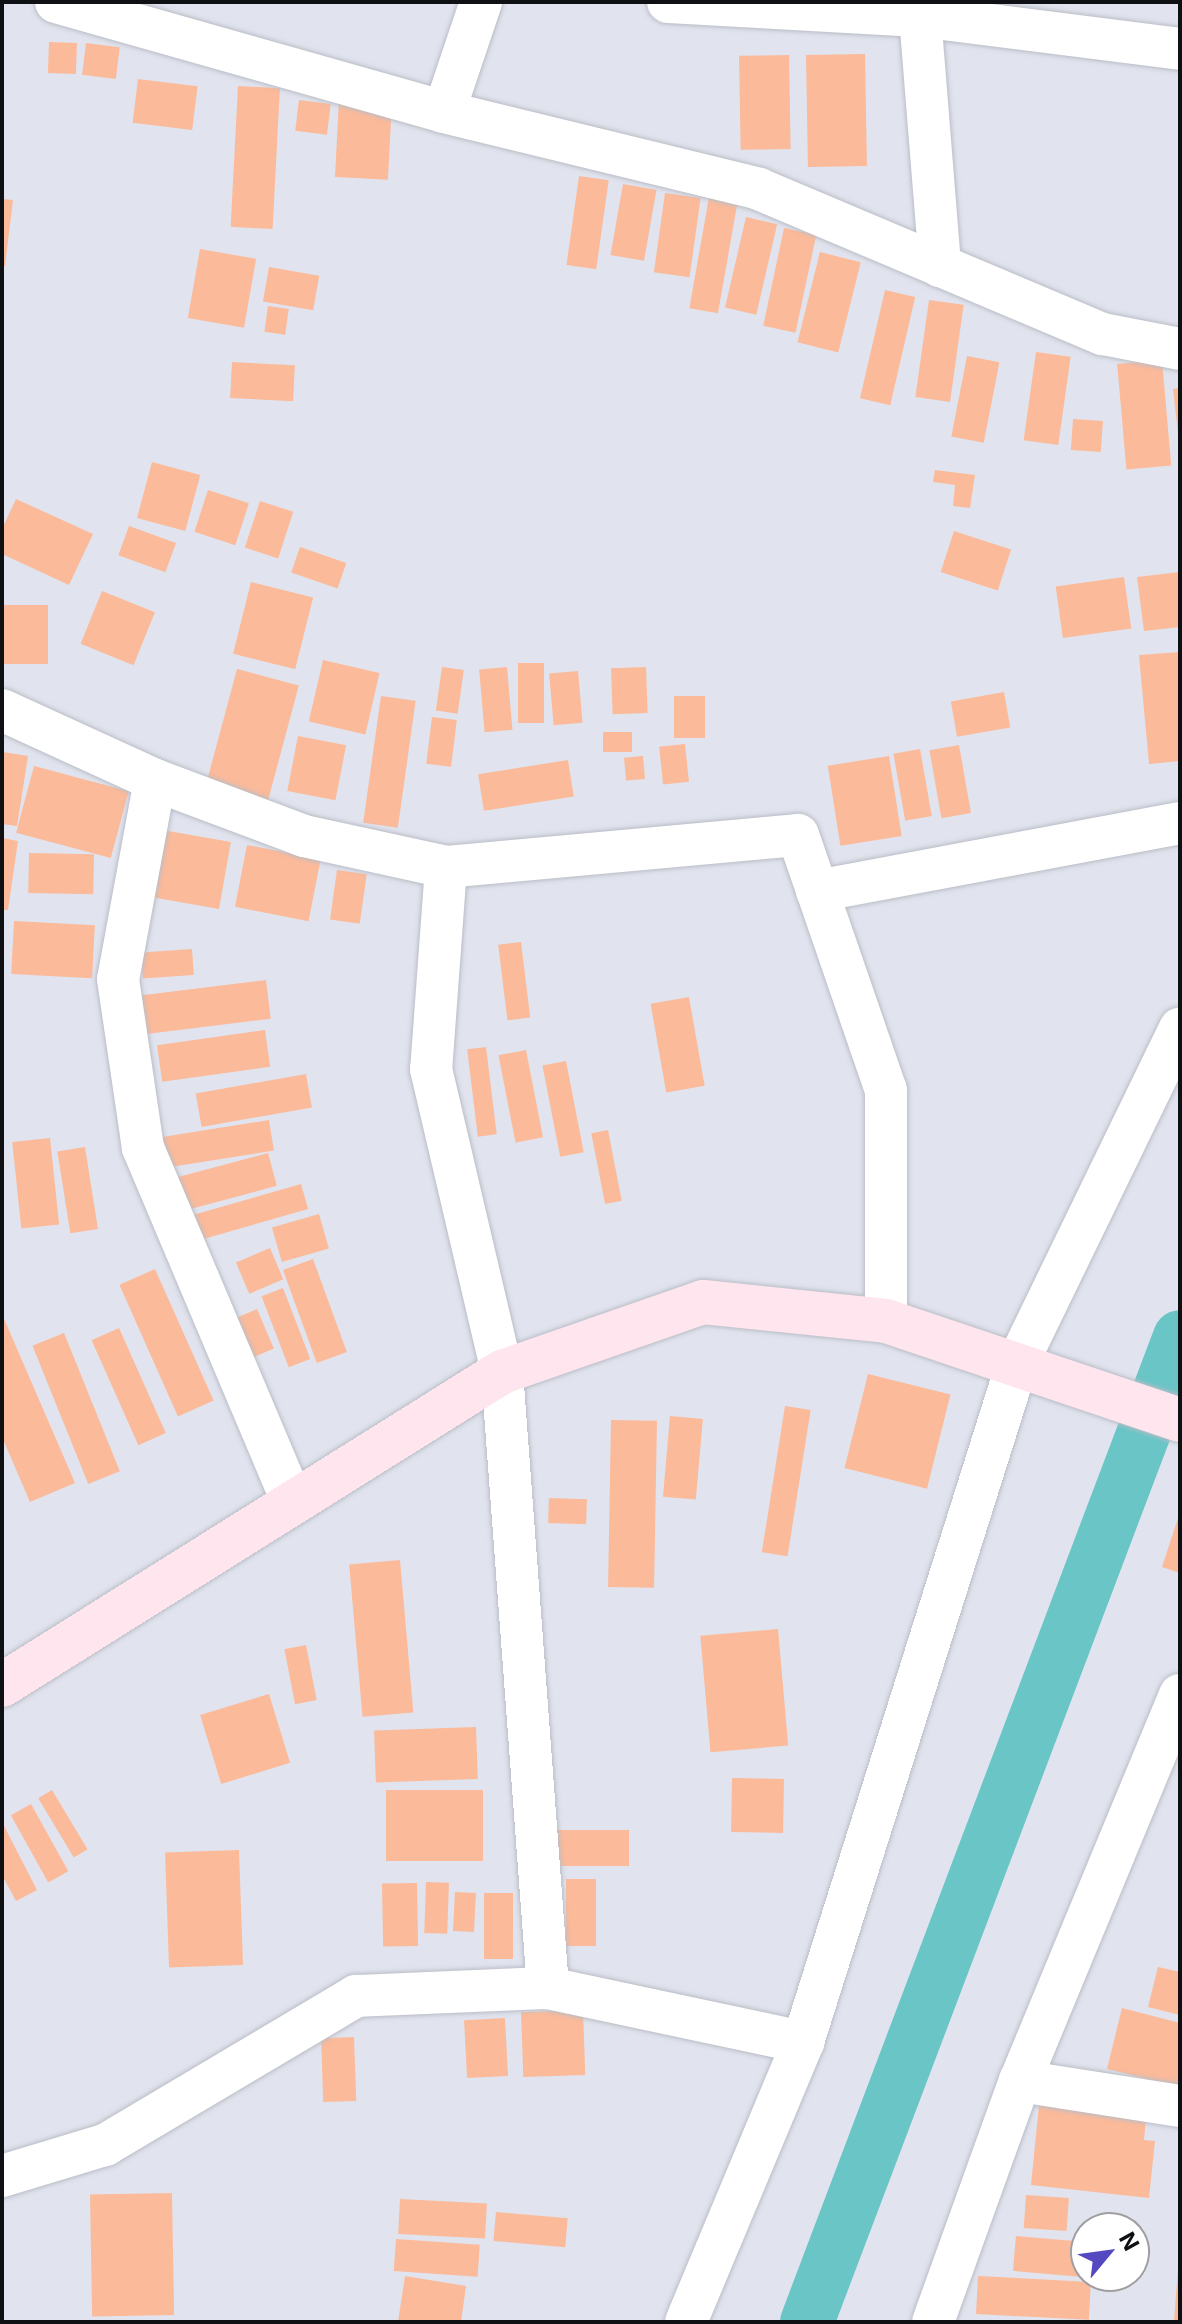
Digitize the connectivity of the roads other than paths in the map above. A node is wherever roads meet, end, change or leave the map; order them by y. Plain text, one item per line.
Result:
1 (56, 2) edge
2 (481, 2) edge
3 (668, 2) edge
4 (921, 9) edge
5 (1180, 49) edge
6 (444, 112) junction
7 (940, 266) junction
8 (1180, 349) edge
9 (2, 710) edge
10 (155, 780) junction
11 (1180, 823) edge
12 (446, 867) junction
13 (817, 891) junction
14 (1180, 1029) edge
15 (886, 1321) junction
16 (1031, 1369) junction
17 (502, 1372) junction
18 (1180, 1420) edge
19 (293, 1503) junction
20 (2, 1685) edge
21 (1180, 1695) edge
22 (548, 1988) junction
23 (803, 2042) junction
24 (1020, 2081) junction
25 (1180, 2106) edge
26 (2, 2176) edge
27 (686, 2322) edge
28 (933, 2322) edge

1 - 6 street
2 - 6 street
3 - 4 street
4 - 5 street
4 - 7 street
6 - 7 street
7 - 8 street
9 - 10 street
10 - 12 street
10 - 19 street
11 - 13 street
12 - 13 street
12 - 17 street
13 - 15 street
14 - 16 street
15 - 16 main road
15 - 17 main road
16 - 18 main road
16 - 23 street
17 - 19 main road
17 - 22 street
19 - 20 main road
21 - 24 street
22 - 23 street
22 - 26 street
23 - 27 street
24 - 25 street
24 - 28 street

